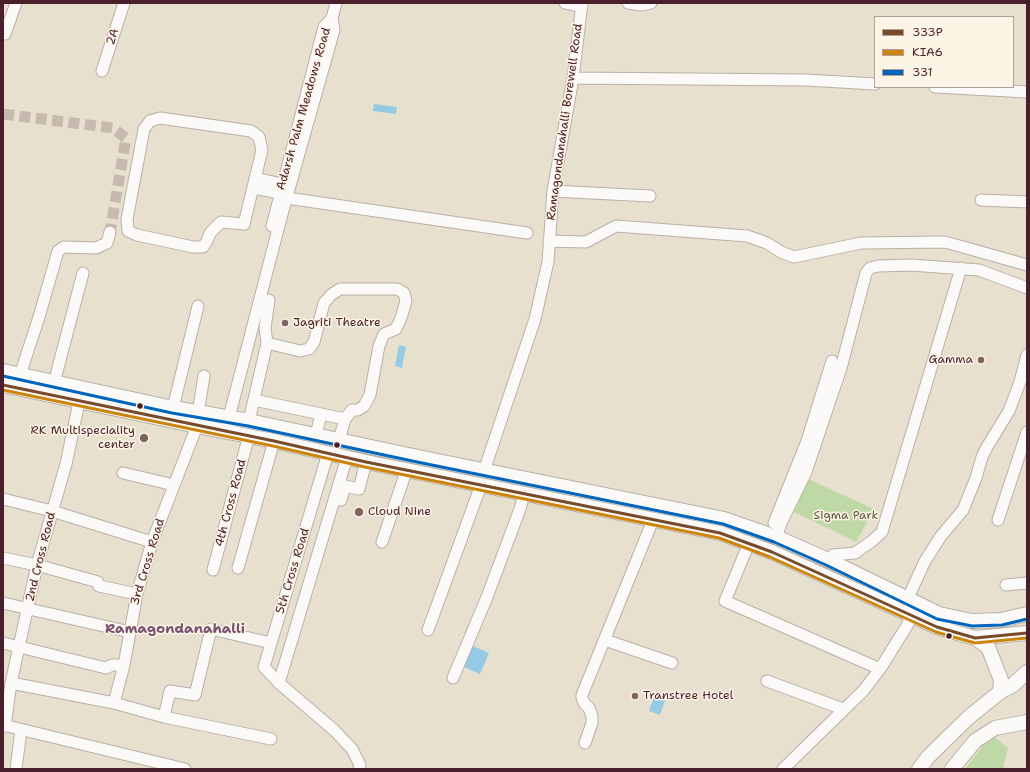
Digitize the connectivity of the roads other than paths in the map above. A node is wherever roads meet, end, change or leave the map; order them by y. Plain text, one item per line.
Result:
1 (16, 3) edge
2 (124, 3) edge
3 (336, 3) edge
4 (565, 3) edge
5 (628, 3) edge
6 (651, 3) edge
7 (582, 5) edge
8 (5, 34) dead end
9 (102, 71) dead end
10 (573, 78) junction
11 (874, 84) edge
12 (953, 88) edge
13 (1027, 92) edge
14 (254, 183) junction
15 (552, 191) junction
16 (283, 192) junction
17 (650, 196) dead end
18 (981, 200) dead end
19 (1027, 202) edge
20 (110, 232) tunnel mouth
21 (527, 233) dead end
22 (549, 241) junction
23 (1027, 265) edge
24 (961, 268) junction
25 (83, 273) dead end
26 (1027, 288) edge
27 (269, 300) dead end
28 (198, 306) dead end
29 (267, 343) junction
30 (1027, 355) edge
31 (832, 361) dead end
32 (3, 371) edge
33 (20, 375) junction
34 (204, 376) dead end
35 (54, 383) junction
36 (3, 385) edge
37 (80, 395) junction
38 (254, 400) junction
39 (173, 408) junction
40 (155, 411) junction
41 (321, 414) junction
42 (198, 415) junction
43 (345, 419) junction
44 (249, 421) junction
45 (225, 425) junction
46 (1027, 432) edge
47 (249, 435) junction
48 (316, 435) junction
49 (274, 440) junction
50 (339, 440) junction
51 (328, 453) junction
52 (347, 457) junction
53 (366, 462) junction
54 (406, 469) junction
55 (484, 470) junction
56 (123, 473) dead end
57 (481, 485) junction
58 (174, 486) junction
59 (524, 494) junction
60 (3, 499) edge
61 (52, 511) junction
62 (654, 520) junction
63 (998, 520) dead end
64 (773, 536) junction
65 (152, 542) junction
66 (382, 542) dead end
67 (749, 543) junction
68 (318, 553) junction
69 (833, 554) dead end
70 (3, 558) edge
71 (37, 565) junction
72 (238, 568) dead end
73 (213, 570) dead end
74 (1027, 583) edge
75 (1006, 585) dead end
76 (137, 594) junction
77 (908, 598) junction
78 (3, 604) edge
79 (27, 609) junction
80 (1027, 614) edge
81 (910, 616) junction
82 (428, 630) dead end
83 (130, 632) junction
84 (1027, 634) edge
85 (975, 638) junction
86 (605, 640) junction
87 (3, 642) edge
88 (271, 643) junction
89 (19, 646) junction
90 (672, 664) dead end
91 (124, 665) junction
92 (880, 669) junction
93 (1027, 672) edge
94 (453, 678) dead end
95 (767, 681) dead end
96 (11, 683) junction
97 (279, 683) junction
98 (1000, 692) junction
99 (114, 703) junction
100 (843, 709) junction
101 (164, 717) junction
102 (1027, 722) edge
103 (4, 725) edge
104 (961, 726) junction
105 (22, 730) junction
106 (271, 740) dead end
107 (975, 741) junction
108 (585, 743) dead end
109 (178, 768) edge
110 (16, 769) edge
111 (359, 769) edge
112 (783, 769) edge
113 (919, 769) edge
114 (952, 769) edge

1 - 8 street
2 - 9 street, 2A
3 - 16 street, Adarsh Palm Meadows Road
4 - 7 street
5 - 6 street
7 - 10 street, Ramagondanahalli Borewell Road
10 - 11 street
10 - 15 street, Ramagondanahalli Borewell Road
12 - 13 street
14 - 14 street
14 - 16 street
15 - 17 street
15 - 22 street, Ramagondanahalli Borewell Road
16 - 21 street
16 - 45 street, Adarsh Palm Meadows Road
18 - 19 street
20 - 33 street
22 - 23 street
22 - 55 street, Ramagondanahalli Borewell Road
24 - 26 street
24 - 64 street
24 - 69 street
25 - 35 street
27 - 29 street
28 - 39 street
29 - 38 street
29 - 43 street
30 - 77 street
31 - 64 street
32 - 33 main road
33 - 35 main road
34 - 42 street, 3rd Cross Road
35 - 37 main road
36 - 37 main road
37 - 40 main road
37 - 61 street, 2nd Cross Road
38 - 41 street
38 - 44 street
39 - 40 main road
39 - 42 main road
40 - 42 main road
41 - 43 street
41 - 48 street
42 - 45 main road
42 - 58 street, 3rd Cross Road
43 - 50 street
44 - 45 main road
44 - 48 main road
45 - 47 main road
46 - 63 street
47 - 49 main road
47 - 73 street, 4th Cross Road
48 - 50 main road
49 - 51 main road
49 - 72 street
50 - 55 main road
51 - 52 main road
51 - 88 street, 5th Cross Road
52 - 53 main road
52 - 68 street, 5th Cross Road
53 - 54 main road
53 - 68 street
54 - 57 main road
54 - 66 street
55 - 64 main road
56 - 58 street
57 - 59 main road
57 - 82 street
58 - 65 street, 3rd Cross Road
59 - 62 main road
59 - 94 street
60 - 61 street
61 - 65 street
61 - 71 street, 2nd Cross Road
62 - 67 main road
62 - 86 street
64 - 77 main road
65 - 76 street, 3rd Cross Road
67 - 81 main road
67 - 92 street
68 - 97 street, 5th Cross Road
70 - 71 street
71 - 76 street
71 - 79 street, 2nd Cross Road
74 - 75 street
76 - 83 street, 3rd Cross Road
77 - 80 main road
78 - 79 street
79 - 83 street
79 - 89 street, 2nd Cross Road
81 - 85 main road
81 - 92 street
83 - 91 street, 3rd Cross Road
84 - 85 main road
85 - 98 main road
86 - 90 street
86 - 108 street
87 - 89 street
88 - 97 street, 5th Cross Road
88 - 101 street
89 - 91 street
89 - 96 street, 2nd Cross Road
91 - 99 street, 3rd Cross Road
92 - 100 street
93 - 98 main road
95 - 100 street
96 - 99 street
96 - 103 street, 2nd Cross Road
97 - 111 street, 5th Cross Road
98 - 104 main road
99 - 101 street
100 - 112 street
101 - 106 street
102 - 107 main road
103 - 105 street
104 - 107 main road
104 - 113 main road
105 - 109 street
105 - 110 street
107 - 114 main road

